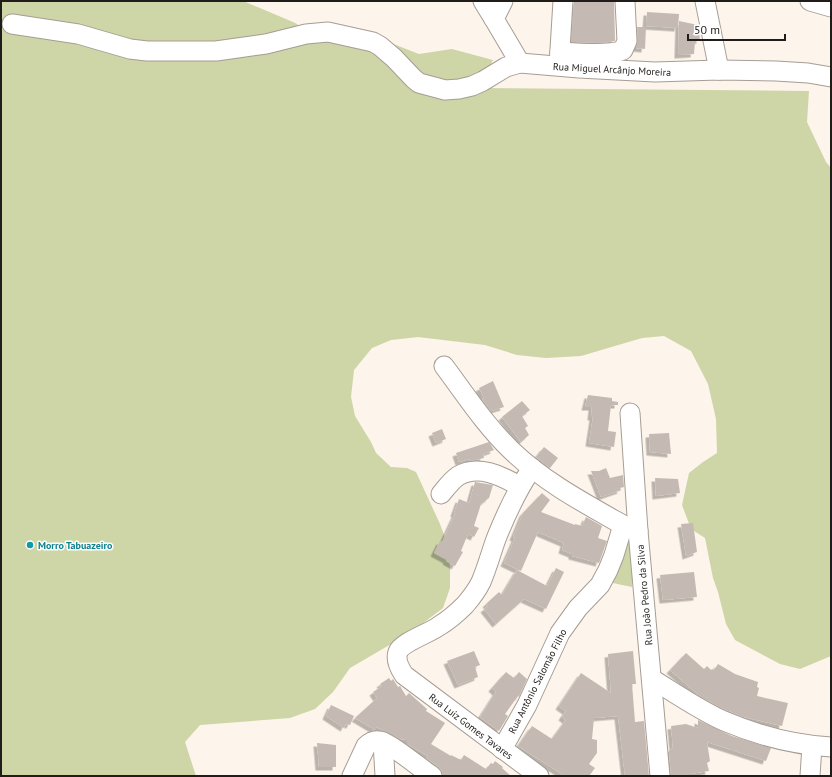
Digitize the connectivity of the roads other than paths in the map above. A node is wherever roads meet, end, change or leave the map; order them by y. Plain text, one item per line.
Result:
1 (483, 1) edge
2 (503, 1) edge
3 (563, 1) edge
4 (625, 1) edge
5 (704, 1) edge
6 (810, 1) edge
7 (831, 7) edge
8 (494, 19) junction
9 (12, 24) dead end
10 (559, 59) junction
11 (513, 65) junction
12 (719, 70) junction
13 (831, 77) edge
14 (444, 366) dead end
15 (630, 413) dead end
16 (532, 468) junction
17 (516, 493) junction
18 (441, 494) dead end
19 (630, 528) junction
20 (652, 679) junction
21 (378, 741) junction
22 (812, 746) junction
23 (831, 747) edge
24 (502, 749) junction
25 (352, 776) edge
26 (385, 776) edge
27 (432, 776) edge
28 (538, 776) edge
29 (660, 776) edge
30 (810, 776) edge

1 - 8 street
2 - 8 street
3 - 10 street
4 - 10 street
5 - 12 street
6 - 7 street
8 - 11 street
9 - 11 street
10 - 11 street, Rua Miguel Arcânjo Moreira
10 - 12 street, Rua Miguel Arcânjo Moreira
12 - 13 street, Rua Miguel Arcânjo Moreira
14 - 16 street
15 - 19 street, Rua João Pedro da Silva
16 - 17 street
16 - 19 street
17 - 18 street
17 - 24 street, Rua Luiz Gomes Tavares
19 - 20 street, Rua João Pedro da Silva
19 - 24 street, Rua Antônio Salomão Filho
20 - 22 street
20 - 29 street, Rua João Pedro da Silva
21 - 25 street
21 - 26 street
21 - 27 street
22 - 23 street
22 - 30 street
24 - 28 street, Rua Luiz Gomes Tavares

